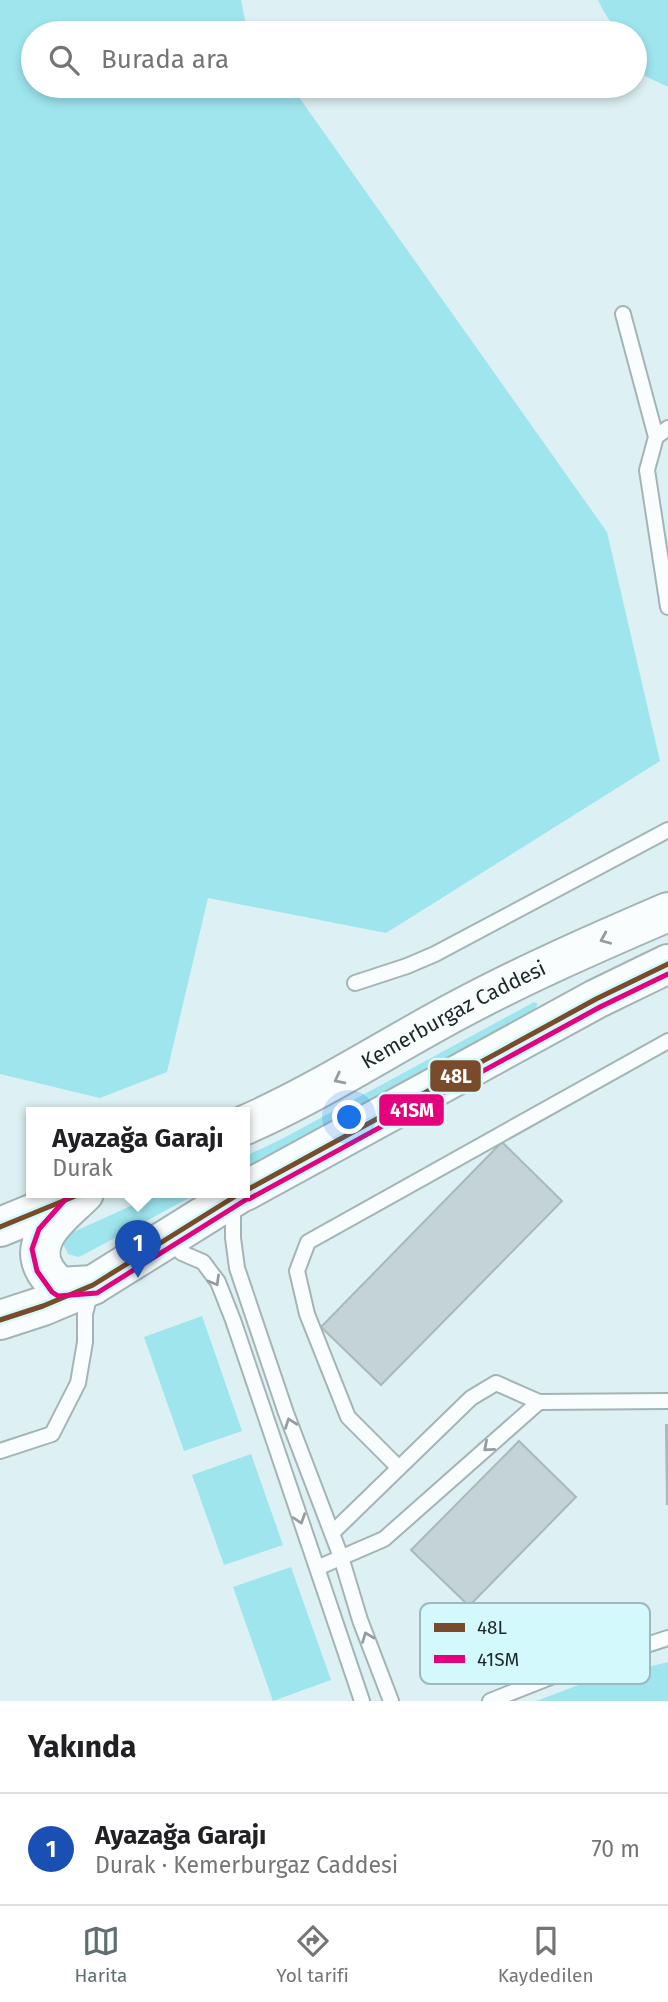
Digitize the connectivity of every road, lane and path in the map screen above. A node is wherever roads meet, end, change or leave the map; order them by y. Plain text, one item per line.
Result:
1 (622, 314) dead end
2 (668, 428) edge
3 (656, 438) junction
4 (668, 607) edge
5 (668, 830) edge
6 (668, 912) edge
7 (668, 964) edge
8 (355, 982) dead end
9 (668, 1041) edge
10 (250, 1123) edge
11 (250, 1188) edge
12 (72, 1198) edge
13 (80, 1198) edge
14 (232, 1198) edge
15 (239, 1198) edge
16 (0, 1227) edge
17 (166, 1238) junction
18 (93, 1285) junction
19 (0, 1320) edge
20 (668, 1401) edge
21 (539, 1402) junction
22 (0, 1451) edge
23 (399, 1468) junction
24 (332, 1533) junction
25 (341, 1557) junction
26 (317, 1568) junction
27 (668, 1638) edge
28 (650, 1644) edge
29 (533, 1684) edge
30 (362, 1701) edge
31 (391, 1701) edge
32 (490, 1701) edge

1 - 3 lane
2 - 3 lane
3 - 4 lane
5 - 8 lane
6 -> 10 main road, Kemerburgaz Caddesi
7 - 11 main road
9 - 23 lane
12 - 16 main road
13 - 18 main road
14 - 17 main road
24 -> 15 lane
17 - 18 main road
17 -> 26 lane
18 - 19 main road
18 - 22 lane
20 - 21 lane
21 - 23 lane
21 -> 25 lane
23 - 24 lane
24 - 25 lane
25 - 26 lane
31 -> 25 lane
26 - 30 lane
27 - 28 lane
29 - 32 lane

